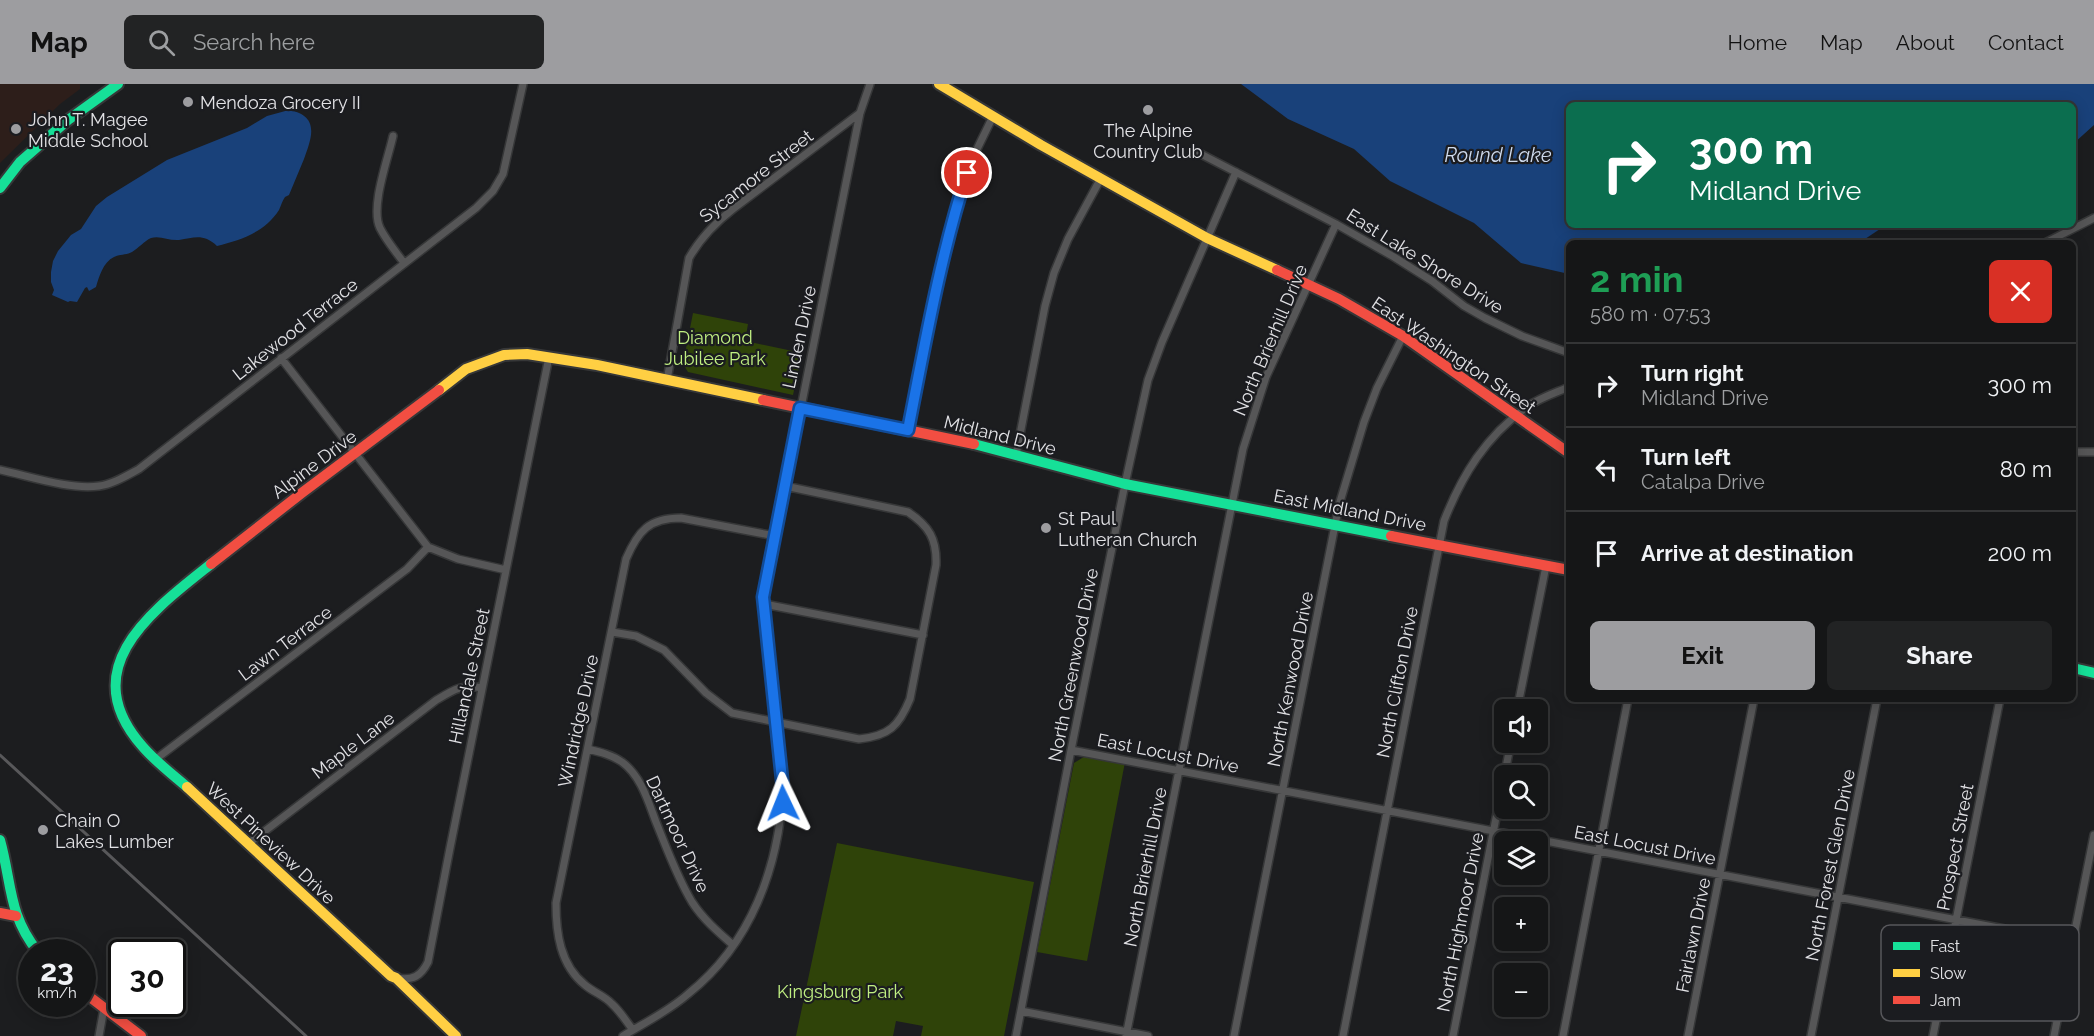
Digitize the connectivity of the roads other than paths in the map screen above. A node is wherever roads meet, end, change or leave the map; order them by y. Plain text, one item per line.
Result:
1 (118, 84) edge
2 (523, 84) edge
3 (870, 84) edge
4 (939, 84) edge
5 (860, 114) junction
6 (993, 116) junction
7 (393, 136) dead end
8 (1195, 151) dead end
9 (1236, 172) junction
10 (1101, 178) junction
11 (0, 188) edge
12 (2094, 218) edge
13 (1336, 224) junction
14 (2076, 227) edge
15 (2074, 228) edge
16 (1207, 238) junction
17 (2051, 240) edge
18 (404, 263) junction
19 (1308, 285) junction
20 (1403, 336) junction
21 (1566, 352) edge
22 (549, 357) junction
23 (281, 358) junction
24 (667, 380) junction
25 (1566, 388) edge
26 (800, 408) junction
27 (1516, 416) junction
28 (908, 430) junction
29 (1566, 451) edge
30 (2076, 452) edge
31 (2094, 452) edge
32 (355, 453) junction
33 (1016, 455) junction
34 (0, 470) edge
35 (1125, 484) junction
36 (784, 486) junction
37 (1232, 504) junction
38 (1335, 524) junction
39 (774, 536) junction
40 (1440, 545) junction
41 (428, 547) junction
42 (1546, 566) junction
43 (1566, 569) edge
44 (506, 570) junction
45 (764, 604) junction
46 (612, 632) junction
47 (923, 635) junction
48 (124, 648) joint
49 (2076, 669) edge
50 (2094, 673) edge
51 (482, 688) junction
52 (1519, 699) edge
53 (1627, 702) edge
54 (1753, 702) edge
55 (1876, 702) edge
56 (1999, 702) edge
57 (776, 723) junction
58 (588, 749) junction
59 (1071, 750) junction
60 (1509, 753) edge
61 (156, 759) junction
62 (1180, 770) junction
63 (1283, 790) junction
64 (1388, 810) junction
65 (1494, 831) junction
66 (2094, 835) edge
67 (0, 840) edge
68 (1548, 842) edge
69 (248, 844) junction
70 (1599, 852) junction
71 (6, 868) junction
72 (1720, 875) junction
73 (0, 883) edge
74 (1839, 898) junction
75 (0, 913) edge
76 (16, 916) junction
77 (1956, 921) junction
78 (1955, 925) edge
79 (1978, 925) edge
80 (2075, 925) edge
81 (27, 939) edge
82 (733, 945) junction
83 (396, 978) junction
84 (96, 1001) edge
85 (105, 1008) junction
86 (1021, 1011) junction
87 (1936, 1021) edge
88 (2057, 1021) edge
89 (633, 1030) junction
90 (1127, 1034) edge
91 (99, 1036) edge
92 (141, 1036) edge
93 (456, 1036) edge
94 (623, 1036) edge
95 (1016, 1036) edge
96 (1148, 1036) edge
97 (1234, 1036) edge
98 (1343, 1036) edge
99 (1453, 1036) edge
100 (1563, 1036) edge
101 (1688, 1036) edge
102 (1811, 1036) edge
103 (1933, 1036) edge
104 (2054, 1036) edge

1 - 11 street
2 - 18 street, Lakewood Terrace
3 - 5 street, Linden Drive
4 - 6 street, East Washington Street
5 - 24 street, Sycamore Street
5 - 26 street, Linden Drive
6 - 10 street, East Washington Street
6 - 28 street
7 - 18 street
8 - 9 street, East Lake Shore Drive
9 - 13 street, East Lake Shore Drive
9 - 16 street, North Greenwood Drive
10 - 16 street, East Washington Street
10 - 33 street
12 - 14 street
13 - 19 street, North Brierhill Drive
13 - 21 street, East Lake Shore Drive
15 - 17 street
16 - 19 street, East Washington Street
16 - 35 street, North Greenwood Drive
18 - 23 street, Lakewood Terrace
19 - 20 street, East Washington Street
19 - 37 street, North Brierhill Drive
20 - 27 street, East Washington Street
20 - 38 street, North Kenwood Drive
22 - 24 street, Midland Drive
22 - 32 street, Alpine Drive
22 - 44 street, Hillandale Street
23 - 32 street
23 - 34 street, Lakewood Terrace
24 - 26 street, Midland Drive
25 - 27 street, North Clifton Drive
26 - 28 street, Midland Drive
26 - 36 street, Linden Drive
27 - 29 street, East Washington Street
27 - 40 street, North Clifton Drive
28 - 33 street, Midland Drive
30 - 31 street
32 - 41 street
32 - 48 street, Alpine Drive
33 - 35 street, Midland Drive
35 - 37 street, East Midland Drive
35 - 59 street, North Greenwood Drive
36 - 39 street, Linden Drive
36 - 47 street
37 - 38 street, East Midland Drive
37 - 62 street, North Brierhill Drive
38 - 40 street, East Midland Drive
38 - 63 street, North Kenwood Drive
39 - 45 street, Linden Drive
39 - 46 street, Windridge Drive
40 - 42 street, East Midland Drive
40 - 64 street, North Clifton Drive
41 - 44 street
41 - 61 street, Lawn Terrace
42 - 43 street, East Midland Drive
42 - 52 street
44 - 51 street, Hillandale Street
45 - 47 street
45 - 57 street, Linden Drive
46 - 57 street
46 - 58 street, Windridge Drive
47 - 57 street
48 - 61 street, West Pineview Drive
49 - 50 street
51 - 69 street, Maple Lane
51 - 83 street, Hillandale Street
53 - 70 street
54 - 72 street, Fairlawn Drive
55 - 74 street, North Forest Glen Drive
56 - 77 street, Prospect Street
57 - 82 street, Linden Drive
58 - 82 street, Dartmoor Drive
58 - 89 street, Windridge Drive
59 - 62 street, East Locust Drive
59 - 86 street, North Greenwood Drive
60 - 65 street, North Highmoor Drive
61 - 69 street, West Pineview Drive
62 - 63 street, East Locust Drive
62 - 90 street, North Brierhill Drive
63 - 64 street, East Locust Drive
63 - 97 street, North Kenwood Drive
64 - 65 street, East Locust Drive
64 - 98 street, North Clifton Drive
65 - 99 street, North Highmoor Drive
66 - 80 street
67 - 71 street
68 - 70 street, East Locust Drive
69 - 83 street, West Pineview Drive
70 - 72 street, East Locust Drive
70 - 100 street
71 - 73 street
71 - 76 street
72 - 74 street, East Locust Drive
72 - 101 street, Fairlawn Drive
74 - 77 street, East Locust Drive
74 - 102 street, North Forest Glen Drive
75 - 76 street
76 - 81 street
77 - 78 street, Prospect Street
77 - 79 street, East Locust Drive
82 - 89 street, Linden Drive
83 - 93 street, West Pineview Drive
84 - 85 street
85 - 91 street
85 - 92 street
86 - 90 street
86 - 95 street, North Greenwood Drive
87 - 103 street, Prospect Street
88 - 104 street
89 - 94 street, Linden Drive
90 - 96 street

